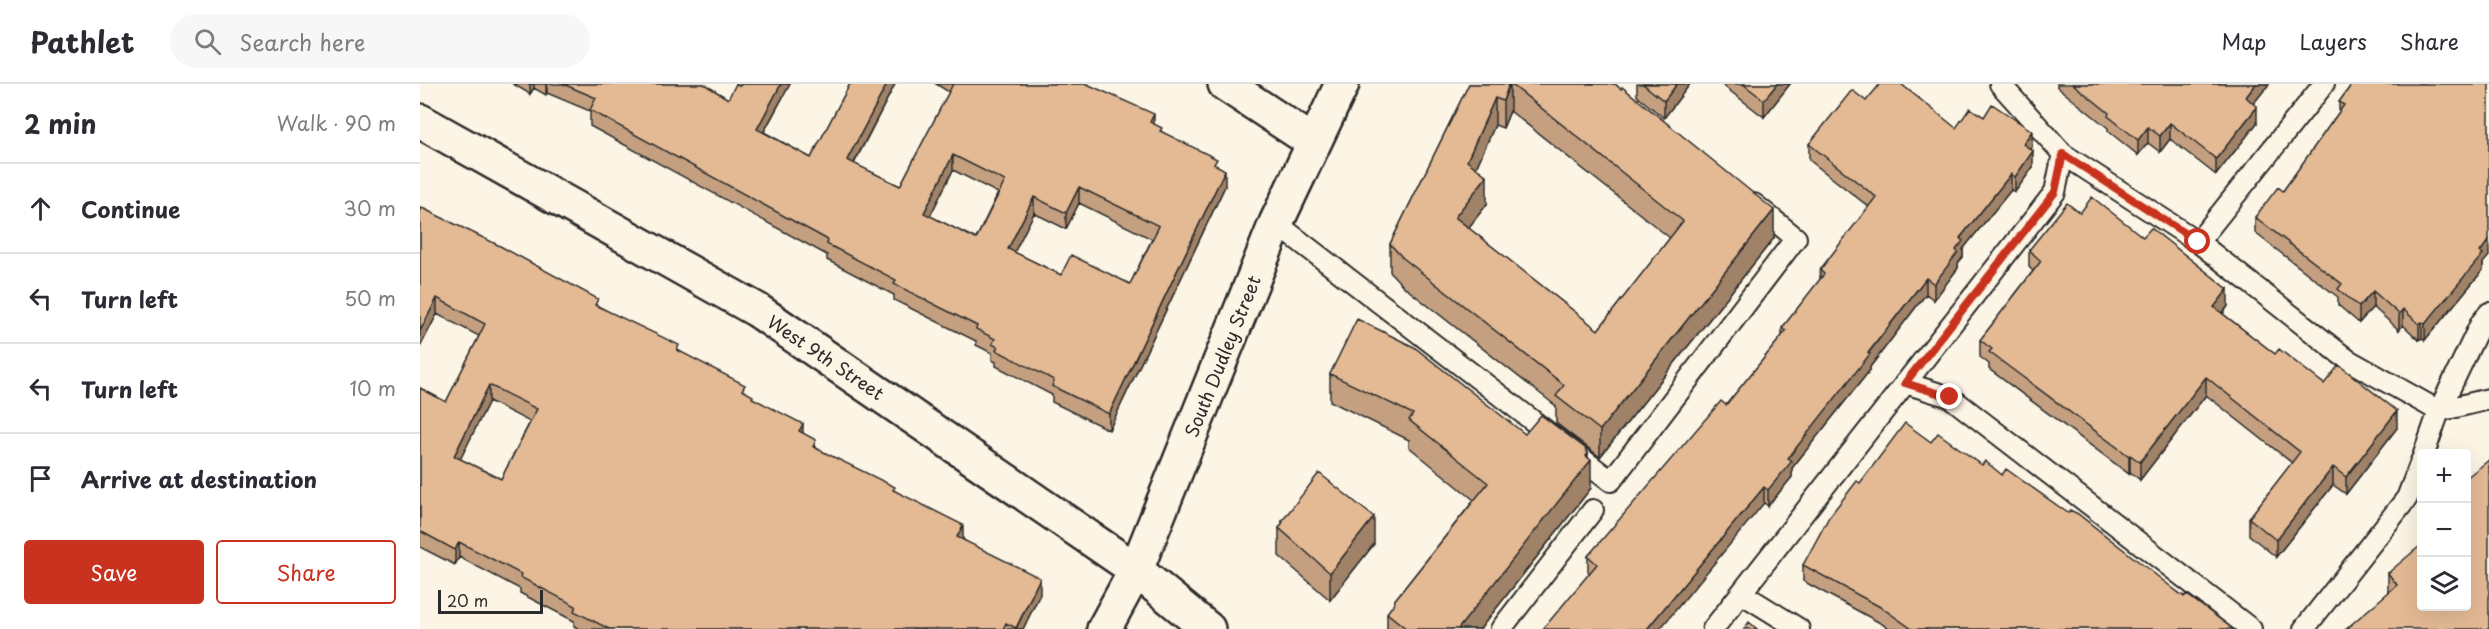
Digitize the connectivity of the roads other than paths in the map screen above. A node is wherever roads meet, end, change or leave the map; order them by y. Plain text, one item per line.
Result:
1 (1225, 84) edge
2 (1342, 84) edge
3 (2000, 84) edge
4 (2324, 84) edge
5 (420, 121) edge
6 (1313, 142) junction
7 (2063, 154) junction
8 (1741, 194) edge
9 (1276, 223) junction
10 (2198, 242) junction
11 (2489, 313) edge
12 (1905, 383) junction
13 (2489, 399) edge
14 (2439, 411) junction
15 (2425, 449) edge
16 (2417, 470) edge
17 (1593, 510) dead end
18 (1136, 570) junction
19 (1741, 593) junction
20 (1104, 629) edge
21 (1208, 629) edge
22 (1501, 629) edge
23 (1713, 629) edge
24 (1799, 629) edge
25 (2251, 629) edge
26 (2304, 629) edge

1 - 6 street
2 - 6 street, South Dudley Street
3 - 7 lane
4 - 10 lane
5 - 18 street, West 9th Street
6 - 9 street, South Dudley Street
7 - 10 lane
7 - 12 lane
8 - 9 lane
9 - 18 street, South Dudley Street
10 - 14 lane
11 - 14 lane
12 - 19 lane
12 - 25 lane
13 - 14 lane
14 - 15 lane
16 - 26 lane
17 - 22 lane
18 - 20 street, South Dudley Street
18 - 21 street, West 9th Street
19 - 23 lane
19 - 24 lane

